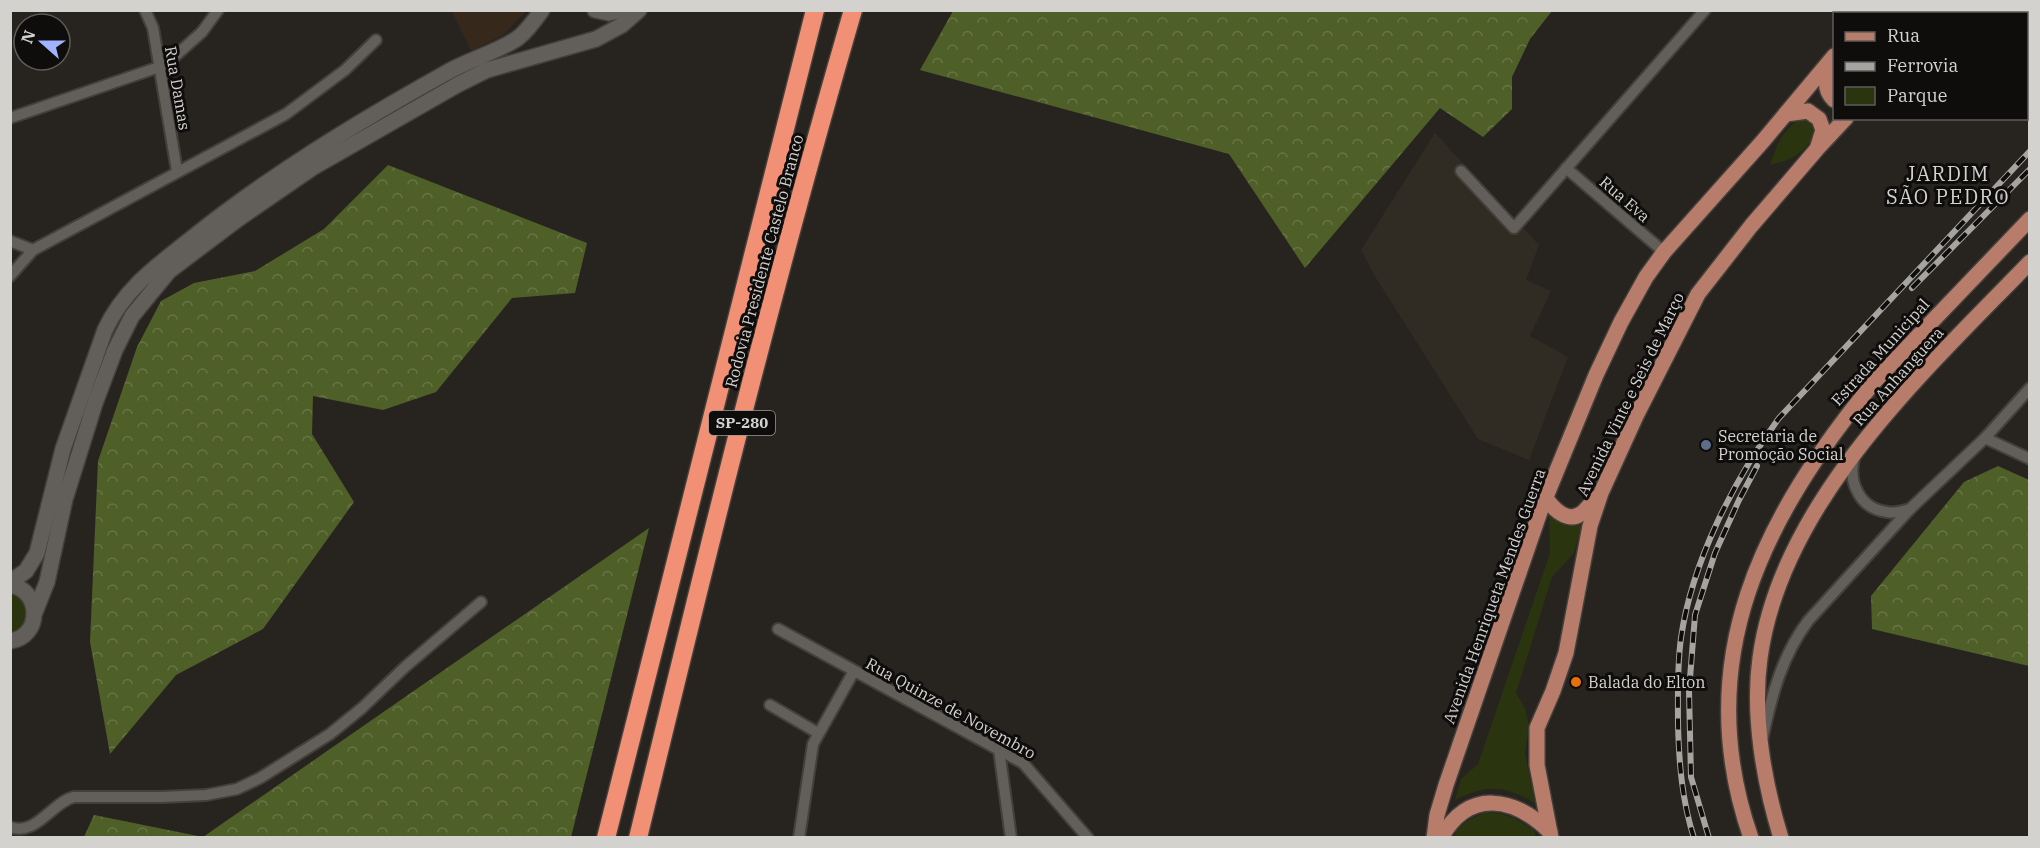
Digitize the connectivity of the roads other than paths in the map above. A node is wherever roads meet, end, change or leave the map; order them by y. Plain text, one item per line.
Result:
1 (145, 10) edge
2 (218, 10) edge
3 (542, 10) edge
4 (595, 10) edge
5 (624, 10) edge
6 (639, 10) edge
7 (815, 10) edge
8 (853, 10) edge
9 (1705, 10) edge
10 (376, 39) dead end
11 (1833, 57) edge
12 (160, 67) junction
13 (1833, 99) edge
14 (1786, 114) junction
15 (10, 118) edge
16 (1844, 120) edge
17 (1817, 149) junction
18 (1566, 168) junction
19 (177, 171) junction
20 (1461, 171) dead end
21 (2030, 219) edge
22 (10, 241) edge
23 (33, 250) junction
24 (1664, 252) junction
25 (2030, 262) edge
26 (10, 276) edge
27 (2030, 388) edge
28 (1985, 438) junction
29 (1857, 450) junction
30 (2030, 459) edge
31 (1601, 493) junction
32 (1545, 497) junction
33 (1910, 509) junction
34 (10, 583) edge
35 (481, 602) dead end
36 (35, 612) junction
37 (778, 629) dead end
38 (10, 641) edge
39 (854, 671) junction
40 (770, 705) dead end
41 (818, 733) junction
42 (1762, 743) junction
43 (999, 750) junction
44 (10, 826) edge
45 (1550, 835) edge
46 (606, 837) edge
47 (639, 837) edge
48 (799, 837) edge
49 (1011, 837) edge
50 (1088, 837) edge
51 (1434, 837) edge
52 (1442, 837) edge
53 (1751, 837) edge
54 (1781, 837) edge

1 - 12 street, Rua Damas
2 - 12 street
3 - 34 street
4 - 5 street
6 - 36 street
7 - 46 highway, Rodovia Presidente Castelo Branco / SP-280
8 - 47 highway, Rodovia Presidente Castelo Branco / SP-280
9 - 18 street
10 - 19 street
11 - 13 main road
11 - 14 main road, Avenida Henriqueta Mendes Guerra
12 - 15 street
12 - 19 street, Rua Damas
14 - 17 main road
14 - 24 main road, Avenida Henriqueta Mendes Guerra
16 - 17 main road, Avenida Vinte e Seis de Março
17 - 31 main road, Avenida Vinte e Seis de Março
18 - 20 street
18 - 24 street, Rua Eva
19 - 23 street
21 - 53 main road, Estrada Municipal
22 - 23 street
23 - 26 street
24 - 32 main road, Avenida Henriqueta Mendes Guerra
25 - 29 main road, Rua Anhanguera
27 - 28 street
28 - 30 street
28 - 33 street
29 - 33 street
29 - 42 main road, Rua Anhanguera
31 - 32 main road
31 - 45 main road, Avenida Vinte e Seis de Março
32 - 51 main road, Avenida Henriqueta Mendes Guerra
33 - 42 street
34 - 36 street
35 - 44 street
36 - 38 street
37 - 39 street, Rua Quinze de Novembro
39 - 41 street
39 - 43 street, Rua Quinze de Novembro
40 - 41 street
41 - 48 street
42 - 54 main road, Rua Anhanguera
43 - 49 street
43 - 50 street, Rua Quinze de Novembro
45 - 52 main road

